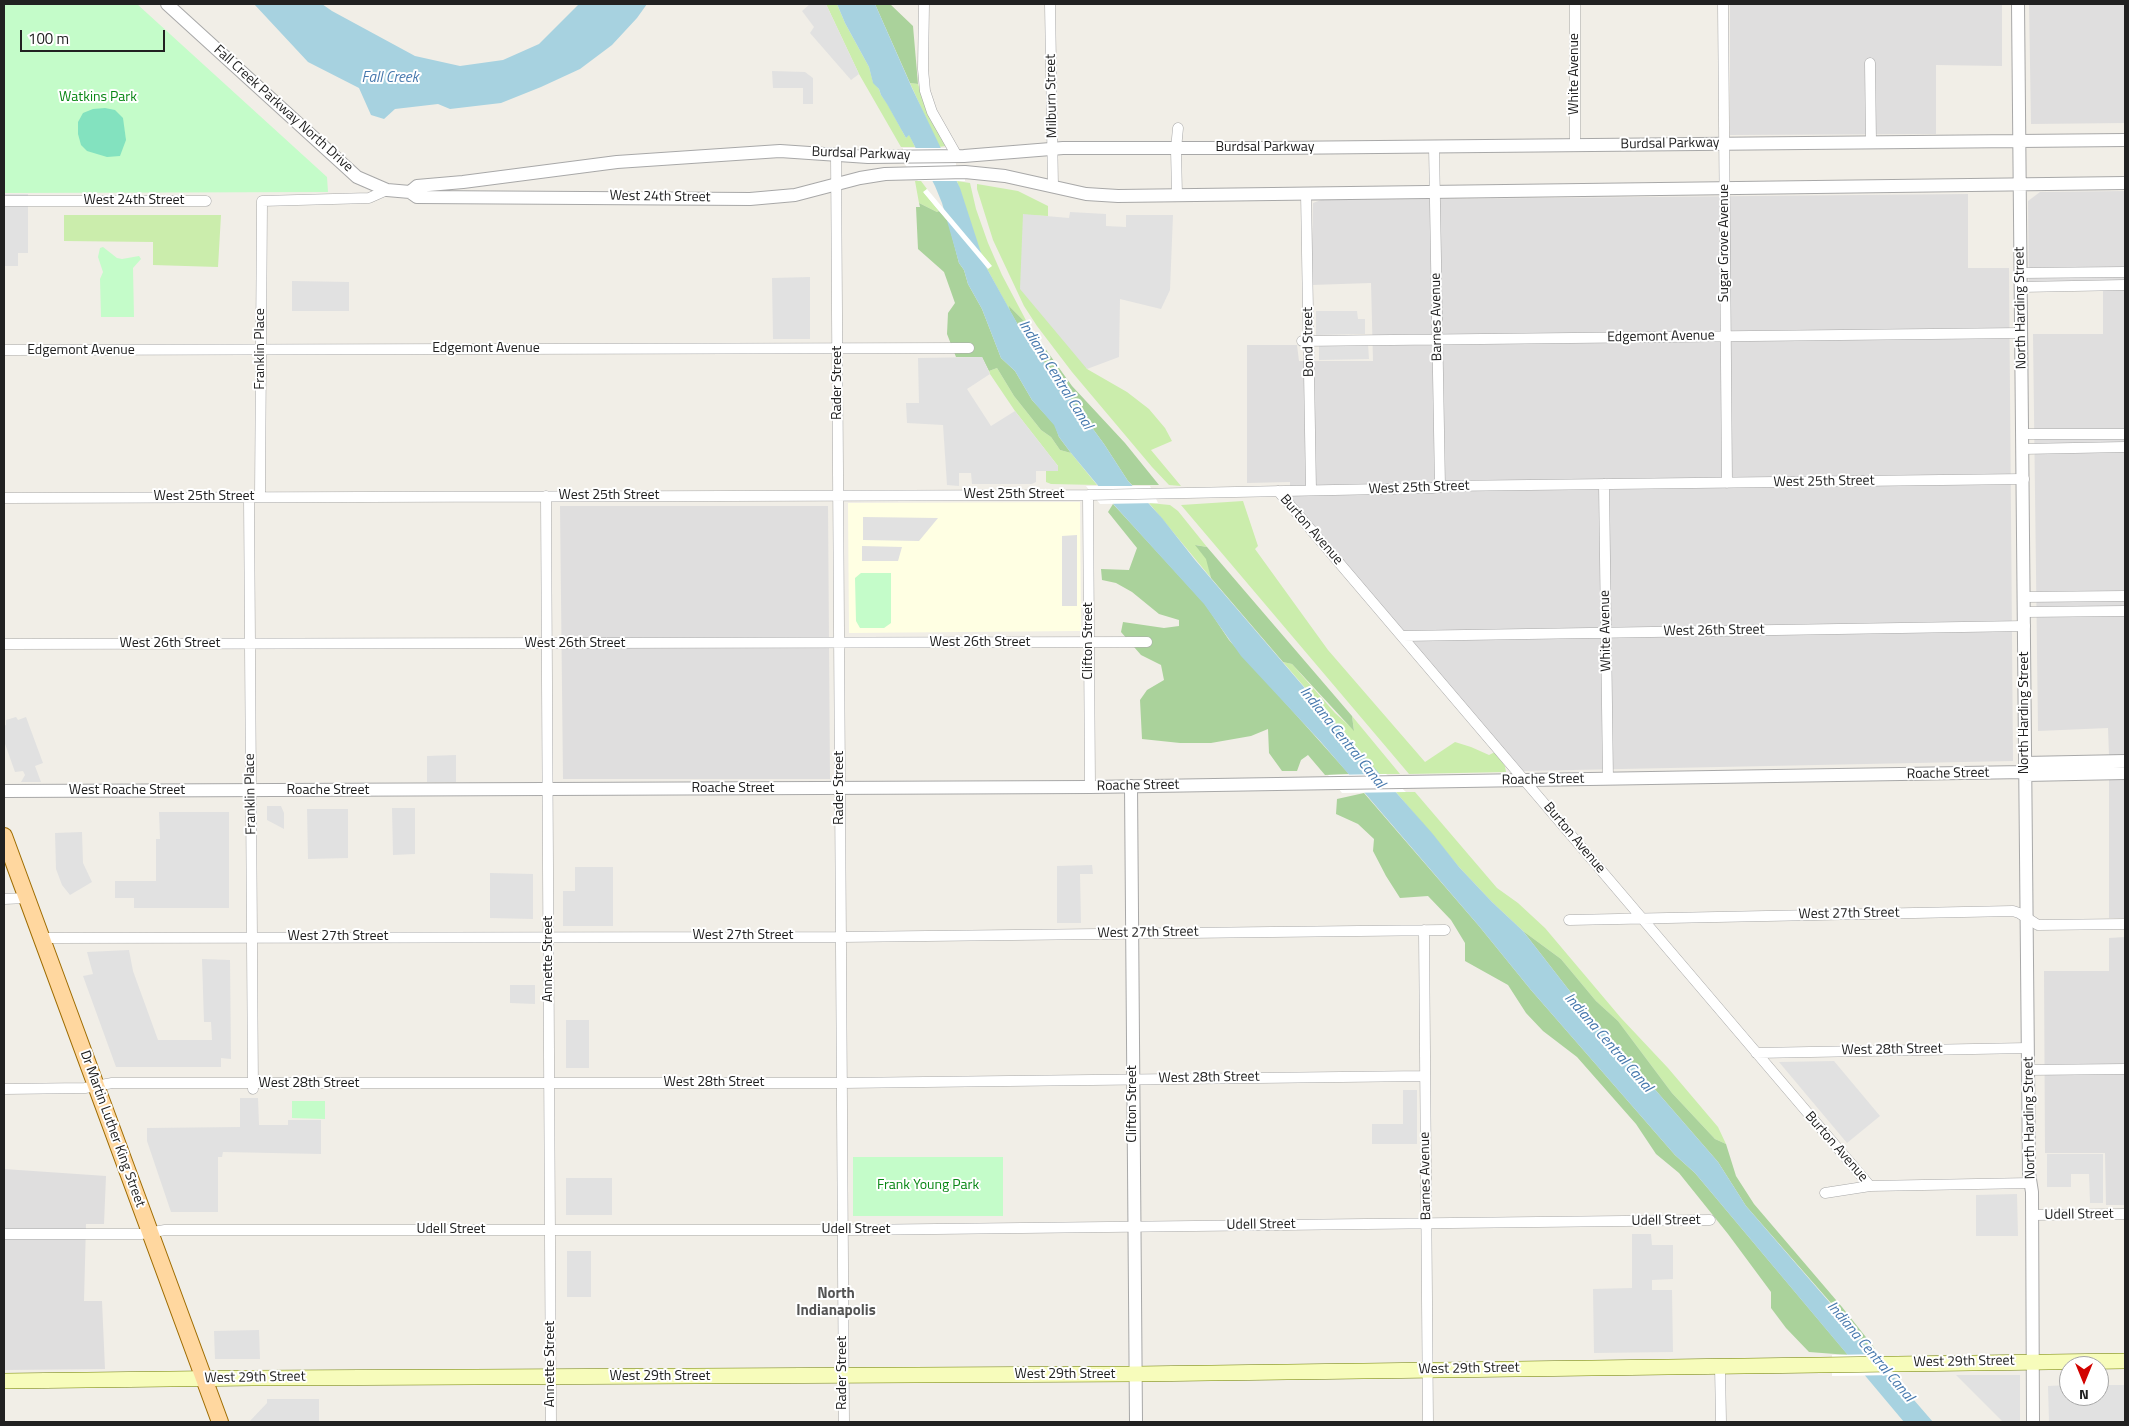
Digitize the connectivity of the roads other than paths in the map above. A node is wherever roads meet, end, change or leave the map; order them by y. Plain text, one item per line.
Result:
1 (167, 4) edge
2 (924, 4) edge
3 (1050, 4) edge
4 (1575, 4) edge
5 (1723, 4) edge
6 (2018, 4) edge
7 (1870, 63) dead end
8 (1178, 128) dead end
9 (2020, 140) junction
10 (2125, 140) edge
11 (1871, 142) junction
12 (1724, 143) junction
13 (1576, 145) junction
14 (1434, 146) junction
15 (1054, 149) junction
16 (1176, 149) junction
17 (836, 154) junction
18 (952, 156) junction
19 (910, 172) joint
20 (2125, 183) edge
21 (836, 184) junction
22 (2020, 184) junction
23 (1053, 187) junction
24 (1724, 188) junction
25 (387, 190) junction
26 (410, 192) junction
27 (1435, 192) junction
28 (1306, 193) junction
29 (1177, 196) junction
30 (4, 201) edge
31 (206, 201) dead end
32 (2125, 272) edge
33 (2021, 280) junction
34 (2125, 285) edge
35 (2021, 333) junction
36 (1726, 336) junction
37 (1437, 340) junction
38 (1306, 341) junction
39 (969, 348) dead end
40 (4, 350) edge
41 (261, 350) junction
42 (837, 350) junction
43 (2023, 434) junction
44 (2125, 434) edge
45 (2125, 448) edge
46 (2023, 449) junction
47 (2024, 479) junction
48 (1727, 483) junction
49 (1604, 484) junction
50 (1440, 487) junction
51 (1311, 490) junction
52 (1278, 491) junction
53 (1091, 494) junction
54 (546, 496) junction
55 (838, 496) junction
56 (249, 497) junction
57 (260, 497) junction
58 (4, 498) edge
59 (2125, 596) edge
60 (2025, 597) junction
61 (2125, 611) edge
62 (2025, 612) junction
63 (2025, 626) junction
64 (1606, 632) junction
65 (1403, 636) junction
66 (1147, 642) dead end
67 (839, 643) junction
68 (1088, 643) junction
69 (4, 644) edge
70 (250, 644) junction
71 (547, 644) junction
72 (2125, 761) edge
73 (2025, 770) junction
74 (2125, 773) edge
75 (1608, 779) junction
76 (1524, 780) junction
77 (1131, 786) junction
78 (1090, 787) junction
79 (548, 789) junction
80 (840, 789) junction
81 (4, 791) edge
82 (250, 791) junction
83 (4, 836) edge
84 (27, 898) junction
85 (4, 899) edge
86 (1641, 918) junction
87 (2027, 918) junction
88 (1568, 920) dead end
89 (2125, 924) edge
90 (1424, 930) junction
91 (1445, 930) dead end
92 (1132, 934) junction
93 (549, 936) junction
94 (252, 937) junction
95 (841, 937) junction
96 (42, 938) junction
97 (2028, 1048) junction
98 (1756, 1053) junction
99 (2125, 1069) edge
100 (2028, 1070) junction
101 (1424, 1076) junction
102 (1132, 1079) junction
103 (842, 1083) junction
104 (550, 1084) junction
105 (96, 1087) junction
106 (253, 1087) junction
107 (4, 1089) edge
108 (2030, 1183) junction
109 (1870, 1186) junction
110 (1825, 1193) dead end
111 (2125, 1214) edge
112 (2032, 1215) junction
113 (1710, 1220) dead end
114 (1426, 1223) junction
115 (1134, 1227) junction
116 (550, 1230) junction
117 (842, 1230) junction
118 (150, 1233) junction
119 (4, 1234) edge
120 (2034, 1361) junction
121 (2125, 1361) edge
122 (1720, 1366) junction
123 (1427, 1370) junction
124 (1135, 1374) junction
125 (843, 1376) junction
126 (551, 1377) junction
127 (204, 1379) junction
128 (4, 1381) edge
129 (220, 1422) edge
130 (551, 1422) edge
131 (844, 1422) edge
132 (1136, 1422) edge
133 (1428, 1422) edge
134 (1721, 1422) edge
135 (2033, 1422) edge

1 - 25 street, Fall Creek Parkway North Drive
2 - 18 street
3 - 15 street, Milburn Street
4 - 13 street, White Avenue
5 - 12 street, Sugar Grove Avenue
6 - 9 street, North Harding Street
7 - 11 street
8 - 16 street
9 - 10 street, Burdsal Parkway
9 - 11 street, Burdsal Parkway
9 - 22 street, North Harding Street
11 - 12 street, Burdsal Parkway
12 - 13 street, Burdsal Parkway
12 - 24 street, Sugar Grove Avenue
13 - 14 street, Burdsal Parkway
14 - 16 street, Burdsal Parkway
14 - 27 street, Barnes Avenue
15 - 16 street, Burdsal Parkway
15 - 18 street, Burdsal Parkway
15 - 23 street, Milburn Street
16 - 29 street
17 - 18 street, Burdsal Parkway
17 - 21 street, Rader Street
17 - 26 street, Burdsal Parkway
19 - 21 street, West 24th Street
19 - 23 street, Burdsal Parkway
20 - 22 street, Burdsal Parkway
21 - 26 street, West 24th Street
21 - 42 street, Rader Street
22 - 24 street, Burdsal Parkway
22 - 33 street, North Harding Street
23 - 29 street, Burdsal Parkway
24 - 27 street, Burdsal Parkway
24 - 36 street, Sugar Grove Avenue
25 - 26 street, Fall Creek Parkway North Drive
25 - 41 street, Franklin Place
27 - 28 street, Burdsal Parkway
27 - 37 street, Barnes Avenue
28 - 29 street, Burdsal Parkway
28 - 38 street, Bond Street
30 - 31 street, West 24th Street
32 - 33 street
33 - 34 street
33 - 35 street, North Harding Street
35 - 36 street, Edgemont Avenue
35 - 43 street, North Harding Street
36 - 37 street, Edgemont Avenue
36 - 48 street, Sugar Grove Avenue
37 - 38 street, Edgemont Avenue
37 - 50 street, Barnes Avenue
38 - 51 street, Bond Street
39 - 42 street, Edgemont Avenue
40 - 41 street, Edgemont Avenue
41 - 42 street, Edgemont Avenue
41 - 57 street, Franklin Place
42 - 55 street, Rader Street
43 - 44 street
43 - 46 street, North Harding Street
45 - 46 street
46 - 47 street, North Harding Street
47 - 48 street, West 25th Street
47 - 60 street, North Harding Street
48 - 49 street, West 25th Street
49 - 50 street, West 25th Street
49 - 64 street, White Avenue
50 - 51 street, West 25th Street
51 - 52 street, West 25th Street
52 - 53 street, West 25th Street
52 - 65 street, Burton Avenue
53 - 55 street, West 25th Street
53 - 68 street, Clifton Street
54 - 55 street, West 25th Street
54 - 57 street, West 25th Street
54 - 71 street, Annette Street
55 - 67 street, Rader Street
56 - 57 street, West 25th Street
56 - 58 street, West 25th Street
56 - 70 street, Franklin Place
59 - 60 street
60 - 62 street, North Harding Street
61 - 62 street
62 - 63 street, North Harding Street
63 - 64 street, West 26th Street
63 - 73 street, North Harding Street
64 - 65 street, West 26th Street
64 - 75 street, White Avenue
65 - 76 street, Burton Avenue
66 - 68 street, West 26th Street
67 - 68 street, West 26th Street
67 - 71 street, West 26th Street
67 - 80 street, Rader Street
68 - 78 street, Clifton Street
69 - 70 street, West 26th Street
70 - 71 street, West 26th Street
70 - 82 street, Franklin Place
71 - 79 street, Annette Street
72 - 73 street, Roache Street
73 - 74 street, Roache Street
73 - 75 street, Roache Street
73 - 87 street, North Harding Street
75 - 76 street, Roache Street
76 - 77 street, Roache Street
76 - 86 street, Burton Avenue
77 - 78 street, Roache Street
77 - 92 street, Clifton Street
78 - 80 street, Roache Street
79 - 80 street, Roache Street
79 - 82 street, Roache Street
79 - 93 street, Annette Street
80 - 95 street, Rader Street
81 - 82 street, West Roache Street
82 - 94 street, Franklin Place
83 - 84 main road, Dr Martin Luther King Street
84 - 85 street
84 - 96 main road, Dr Martin Luther King Street
86 - 87 street, West 27th Street
86 - 88 street, West 27th Street
86 - 98 street, Burton Avenue
87 - 89 street, West 27th Street
87 - 97 street, North Harding Street
90 - 91 street, West 27th Street
90 - 92 street, West 27th Street
90 - 101 street, Barnes Avenue
92 - 95 street, West 27th Street
92 - 102 street, Clifton Street
93 - 94 street, West 27th Street
93 - 95 street, West 27th Street
93 - 104 street, Annette Street
94 - 96 street, West 27th Street
94 - 106 street, Franklin Place
95 - 103 street, Rader Street
96 - 105 main road, Dr Martin Luther King Street
97 - 98 street, West 28th Street
97 - 100 street, North Harding Street
98 - 109 street, Burton Avenue
99 - 100 street
100 - 108 street, North Harding Street
101 - 102 street, West 28th Street
101 - 114 street, Barnes Avenue
102 - 103 street, West 28th Street
102 - 115 street, Clifton Street
103 - 104 street, West 28th Street
103 - 117 street, Rader Street
104 - 106 street, West 28th Street
104 - 116 street, Annette Street
105 - 106 street, West 28th Street
105 - 107 street, West 28th Street
105 - 118 main road, Dr Martin Luther King Street
108 - 109 street
108 - 112 street, North Harding Street
109 - 110 street
111 - 112 street, Udell Street
112 - 120 street, North Harding Street
113 - 114 street, Udell Street
114 - 115 street, Udell Street
114 - 123 street, Barnes Avenue
115 - 117 street, Udell Street
115 - 124 street, Clifton Street
116 - 117 street, Udell Street
116 - 118 street, Udell Street
116 - 126 street, Annette Street
117 - 125 street, Rader Street
118 - 119 street, Udell Street
118 - 127 main road, Dr Martin Luther King Street
120 - 121 main road, West 29th Street
120 - 122 main road, West 29th Street
120 - 135 street, North Harding Street
122 - 123 main road, West 29th Street
122 - 134 street
123 - 124 main road, West 29th Street
123 - 133 street, Barnes Avenue
124 - 125 main road, West 29th Street
124 - 132 street, Clifton Street
125 - 126 main road, West 29th Street
125 - 131 street, Rader Street
126 - 127 main road, West 29th Street
126 - 130 street, Annette Street
127 - 128 main road, West 29th Street
127 - 129 main road, Dr Martin Luther King Street

